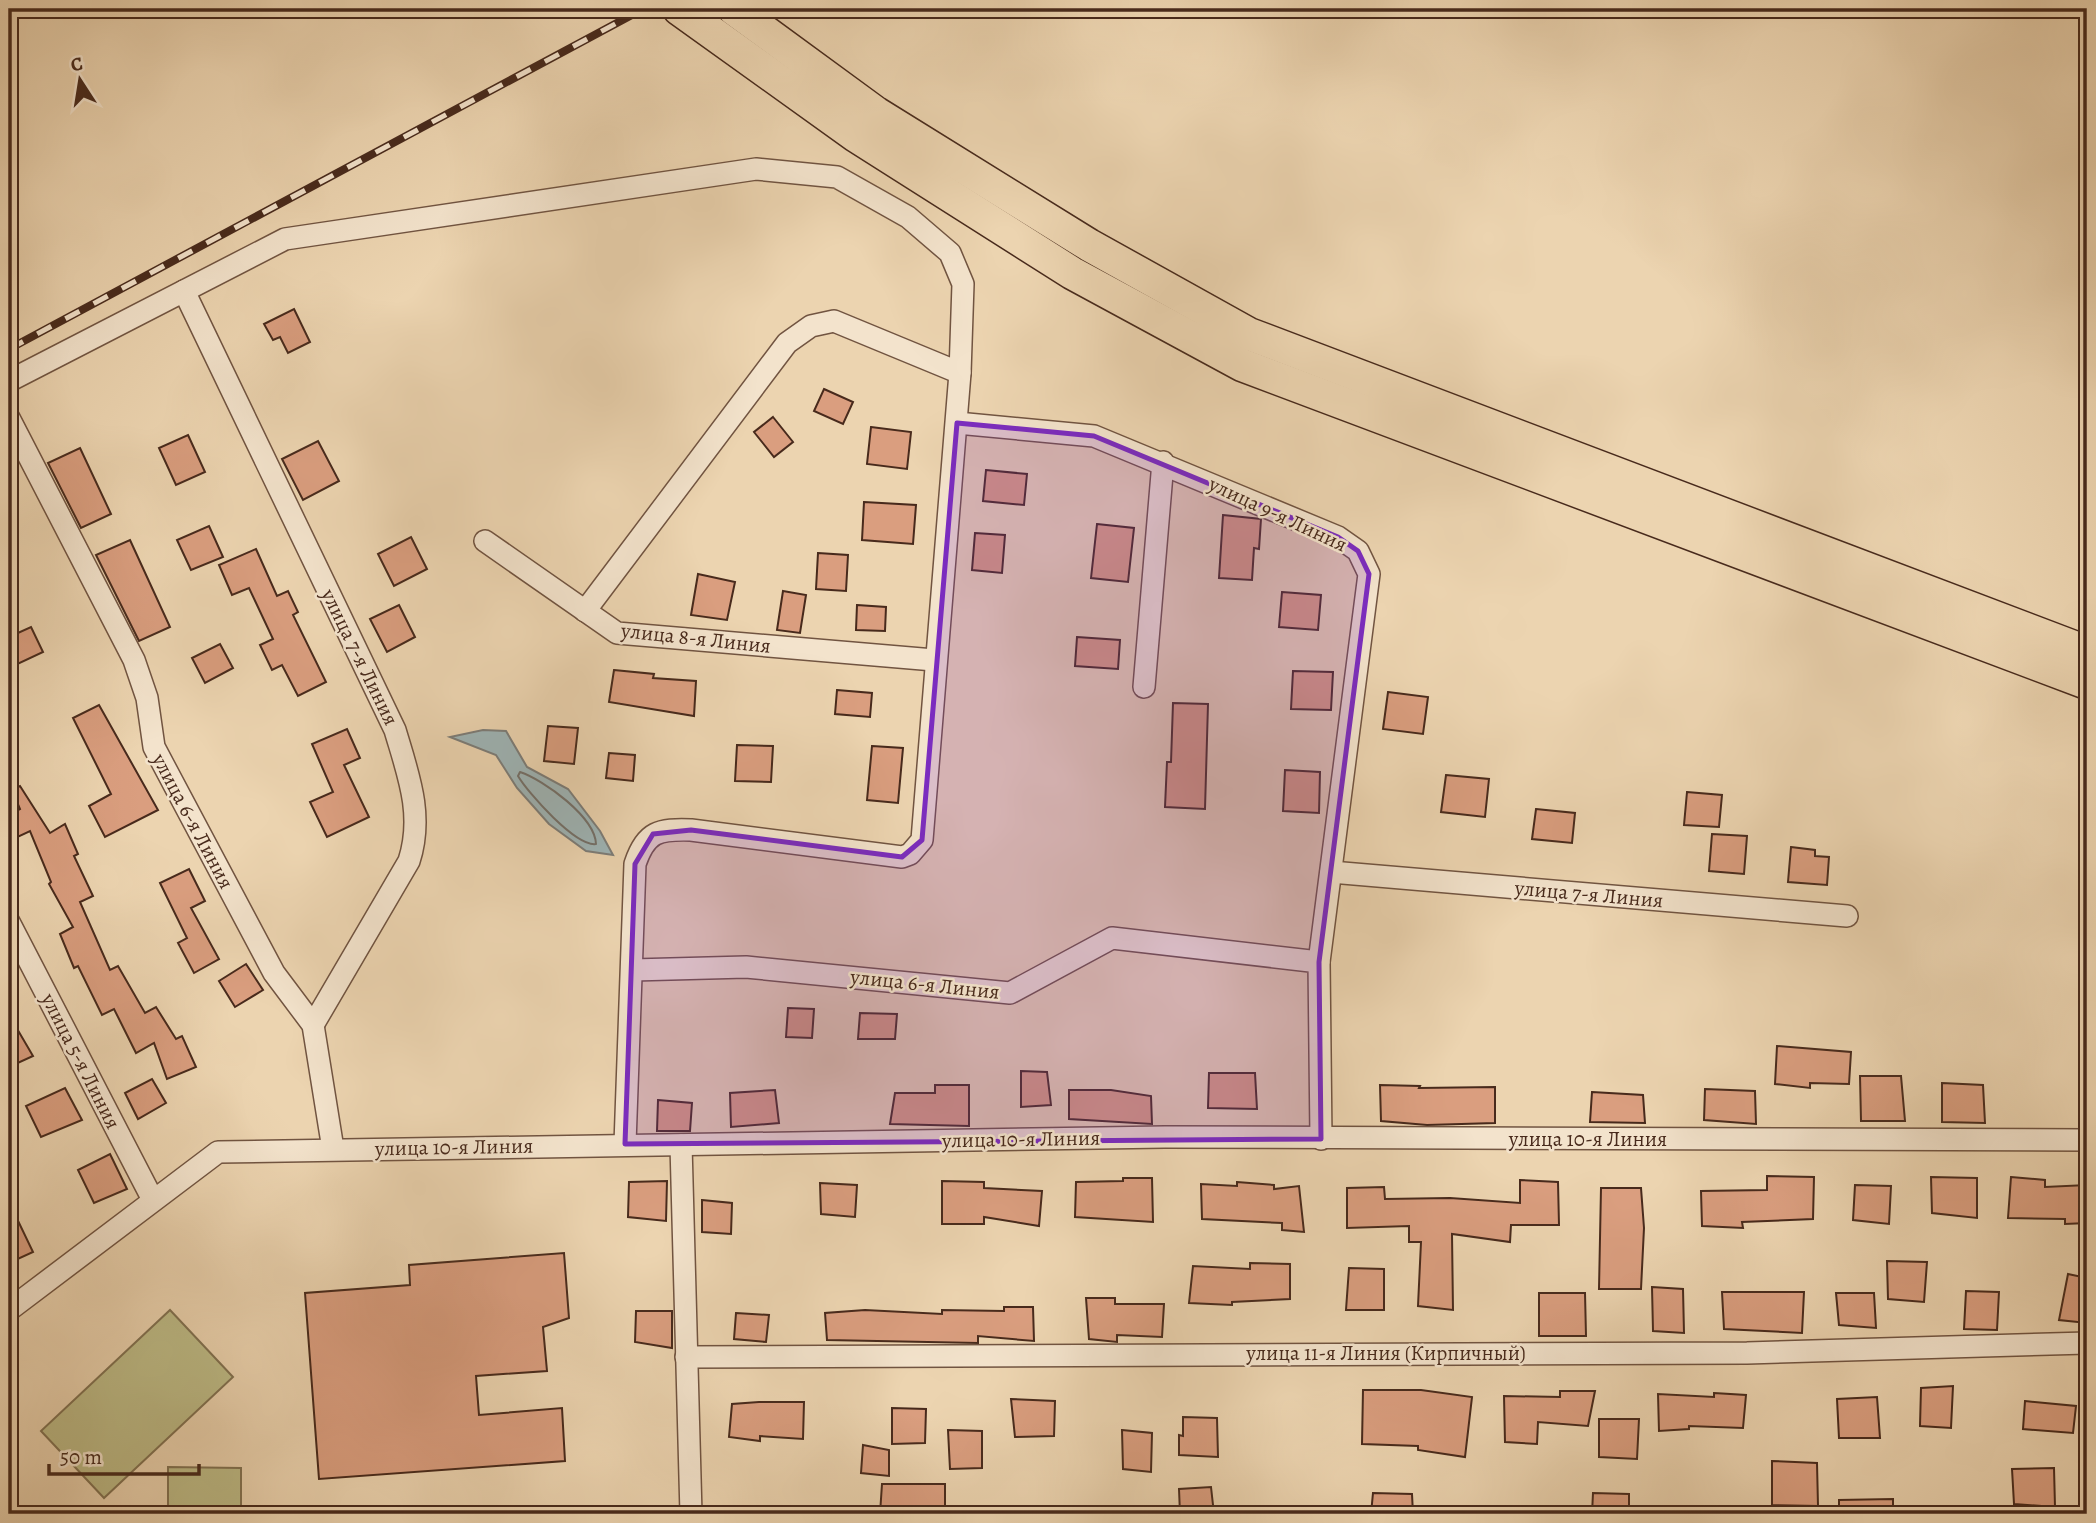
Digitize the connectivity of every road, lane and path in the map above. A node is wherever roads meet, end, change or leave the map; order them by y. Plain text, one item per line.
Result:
1 (679, 9) edge
2 (734, 9) edge
3 (184, 290) junction
4 (960, 373) junction
5 (9, 381) edge
6 (9, 418) edge
7 (957, 423) junction
8 (1163, 462) junction
9 (485, 541) dead end
10 (585, 611) junction
11 (2087, 652) edge
12 (934, 660) junction
13 (2087, 683) edge
14 (1144, 687) dead end
15 (1331, 872) junction
16 (1847, 916) dead end
17 (9, 922) edge
18 (1319, 962) junction
19 (633, 970) junction
20 (313, 1025) junction
21 (1321, 1139) junction
22 (2087, 1140) edge
23 (625, 1144) junction
24 (681, 1145) junction
25 (333, 1149) junction
26 (153, 1200) junction
27 (9, 1310) edge
28 (2087, 1343) edge
29 (685, 1357) junction
30 (691, 1514) edge

1 - 13 main road
2 - 11 main road
3 - 4 street
3 - 5 street
3 - 20 street, улица 7-я Линия
4 - 7 street
4 - 10 street
6 - 20 street, улица 6-я Линия
7 - 8 street, улица 9-я Линия
7 - 12 street
8 - 14 street
8 - 15 street, улица 9-я Линия
9 - 10 street, улица 8-я Линия
10 - 12 street, улица 8-я Линия
12 - 19 street
15 - 16 street, улица 7-я Линия
15 - 18 street, улица 9-я Линия
17 - 26 street, улица 5-я Линия
18 - 19 street, улица 6-я Линия
18 - 21 street
19 - 23 street
20 - 25 street, улица 6-я Линия
21 - 22 street, улица 10-я Линия
21 - 24 street, улица 10-я Линия
23 - 24 street, улица 10-я Линия
23 - 25 street, улица 10-я Линия
24 - 29 street
25 - 26 street, улица 10-я Линия
26 - 27 street, улица 10-я Линия
28 - 29 street, улица 11-я Линия (Кирпичный)
29 - 30 street

